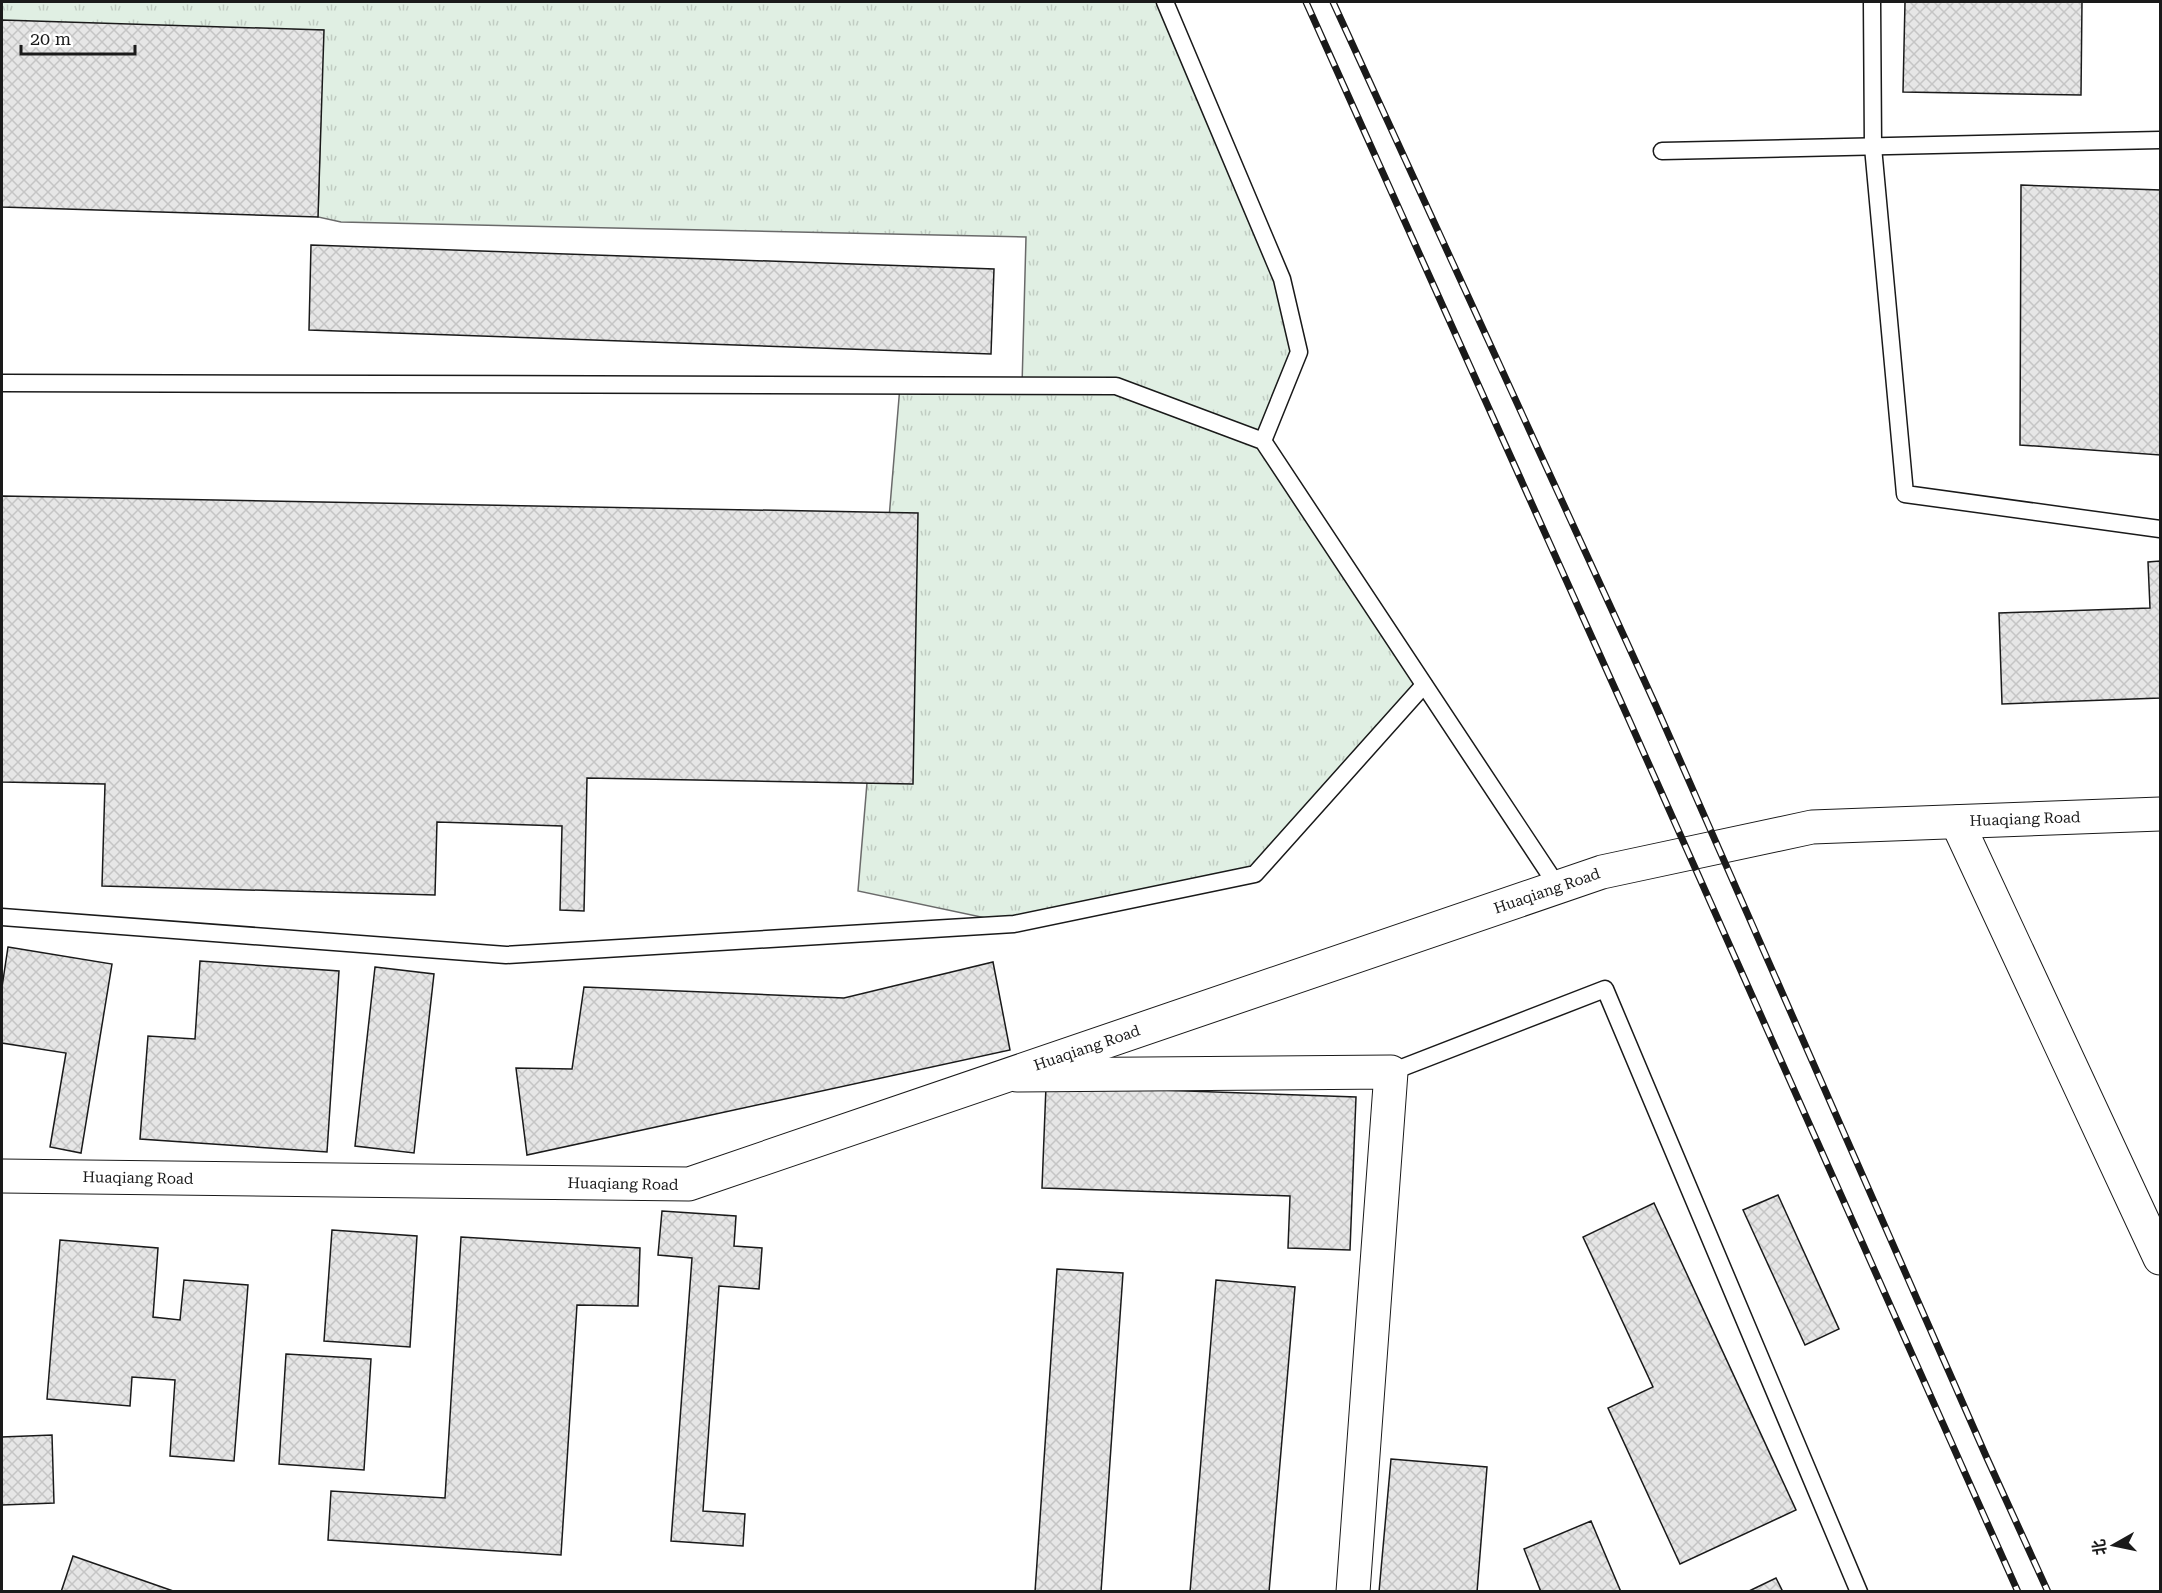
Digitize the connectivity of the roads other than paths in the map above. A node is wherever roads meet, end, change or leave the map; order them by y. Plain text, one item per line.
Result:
1 (1166, 2) edge
2 (1872, 2) edge
3 (2160, 140) edge
4 (1873, 147) junction
5 (1662, 151) dead end
6 (2, 383) edge
7 (1263, 441) junction
8 (2160, 529) edge
9 (1424, 685) junction
10 (2160, 814) edge
11 (1957, 822) junction
12 (1558, 887) junction
13 (2, 917) edge
14 (1391, 1072) junction
15 (1010, 1075) junction
16 (2, 1176) edge
17 (2160, 1258) edge
18 (1353, 1592) edge
19 (1859, 1592) edge

1 - 7 lane
2 - 4 lane
3 - 4 lane
4 - 5 lane
4 - 8 lane
6 - 7 lane
7 - 9 lane
9 - 12 lane
9 - 13 lane
10 - 11 street, Huaqiang Road
11 - 12 street, Huaqiang Road
11 - 17 street
12 - 15 street, Huaqiang Road
14 - 15 street
14 - 18 street
14 - 19 lane
15 - 16 street, Huaqiang Road

